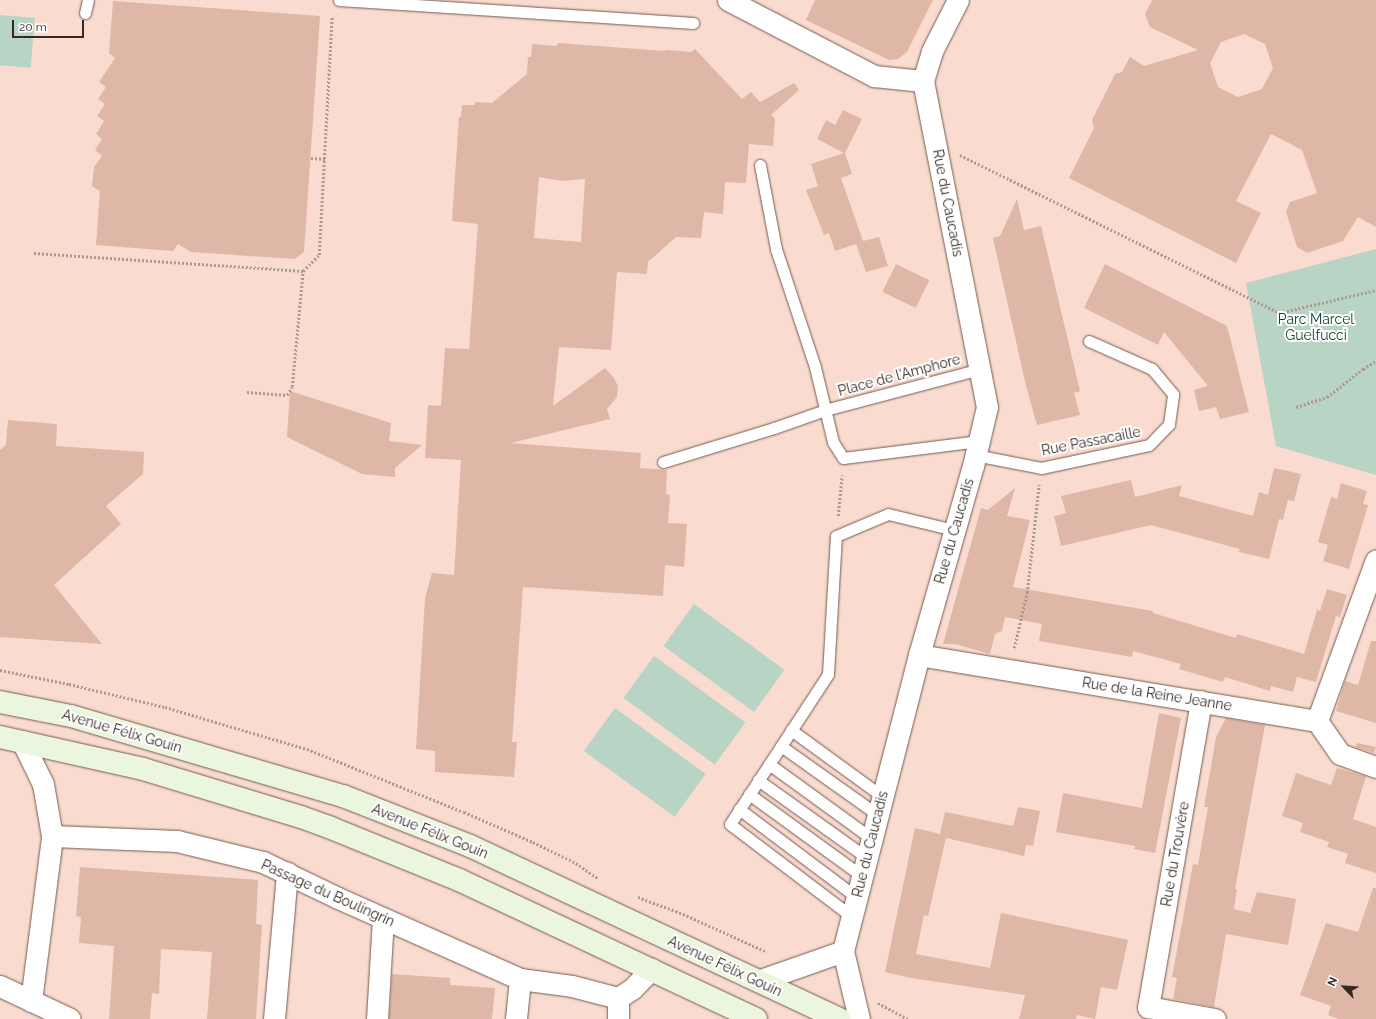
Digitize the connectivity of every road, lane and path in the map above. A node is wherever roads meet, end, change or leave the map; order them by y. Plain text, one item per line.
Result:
1 (88, 0) edge
2 (728, 0) edge
3 (958, 0) edge
4 (336, 4) edge
5 (85, 13) dead end
6 (693, 24) dead end
7 (923, 82) junction
8 (936, 143) junction
9 (311, 158) dead end
10 (324, 159) junction
11 (760, 165) dead end
12 (34, 253) dead end
13 (303, 271) junction
14 (1376, 290) edge
15 (1089, 341) dead end
16 (1376, 361) edge
17 (980, 370) junction
18 (247, 392) dead end
19 (1296, 407) dead end
20 (825, 410) junction
21 (977, 448) junction
22 (843, 458) junction
23 (663, 462) dead end
24 (1041, 468) junction
25 (954, 530) junction
26 (836, 536) junction
27 (1376, 560) edge
28 (919, 655) junction
29 (1009, 670) junction
30 (0, 702) edge
31 (1201, 702) junction
32 (1317, 721) junction
33 (791, 730) junction
34 (0, 737) edge
35 (22, 741) junction
36 (781, 746) junction
37 (769, 764) junction
38 (1376, 767) edge
39 (758, 780) junction
40 (749, 794) junction
41 (880, 806) junction
42 (739, 809) junction
43 (52, 836) junction
44 (866, 857) junction
45 (287, 873) junction
46 (854, 907) junction
47 (383, 918) junction
48 (843, 951) junction
49 (651, 969) junction
50 (520, 979) junction
51 (758, 981) junction
52 (0, 986) edge
53 (618, 998) junction
54 (874, 998) dead end
55 (31, 1000) junction
56 (70, 1019) edge
57 (274, 1019) edge
58 (377, 1019) edge
59 (516, 1019) edge
60 (618, 1019) edge
61 (756, 1019) edge
62 (838, 1019) edge
63 (859, 1019) edge
64 (908, 1019) edge
65 (1215, 1019) edge

1 - 5 lane
2 - 7 street
3 - 7 street
4 - 6 lane
4 - 10 path
7 - 8 street, Rue du Caucadis
8 - 14 path
8 - 17 street, Rue du Caucadis
9 - 10 path
10 - 13 path
11 - 20 lane, Place de l'Amphore
12 - 13 path
13 - 18 path
15 - 24 lane, Rue Passacaille
16 - 19 path
17 - 20 lane, Place de l'Amphore
17 - 21 street, Rue du Caucadis
20 - 22 lane, Place de l'Amphore
20 - 23 lane, Place de l'Amphore
21 - 22 lane
21 - 24 lane, Rue Passacaille
21 - 25 street, Rue du Caucadis
22 - 26 path
24 - 29 path
25 - 26 lane
25 - 28 street, Rue du Caucadis
26 - 33 lane
27 - 32 street
28 - 29 street, Rue de la Reine Jeanne
28 - 41 street, Rue du Caucadis
29 - 31 street, Rue de la Reine Jeanne
30 - 51 main road, Avenue Félix Gouin
31 - 32 street, Rue de la Reine Jeanne
31 - 65 street, Rue du Trouvère
32 - 38 street
33 - 36 lane
33 - 41 lane
34 - 35 main road
35 - 43 street
35 - 49 main road
36 - 37 lane
36 - 41 lane
37 - 39 lane
37 - 44 lane
39 - 40 lane
39 - 44 lane
40 - 42 lane
40 - 44 lane
41 - 44 street, Rue du Caucadis
42 - 46 lane
42 - 46 lane
43 - 45 street, Passage du Boulingrin
43 - 55 street
44 - 46 street, Rue du Caucadis
45 - 47 street, Passage du Boulingrin
45 - 57 street
46 - 48 street, Rue du Caucadis
47 - 50 street, Passage du Boulingrin
47 - 58 street
48 - 51 street
48 - 63 street, Rue du Caucadis
49 - 53 street
49 - 61 main road
50 - 53 street, Passage du Boulingrin
50 - 59 street
51 - 62 main road, Avenue Félix Gouin
52 - 55 street
53 - 60 street
54 - 64 path
55 - 56 street

